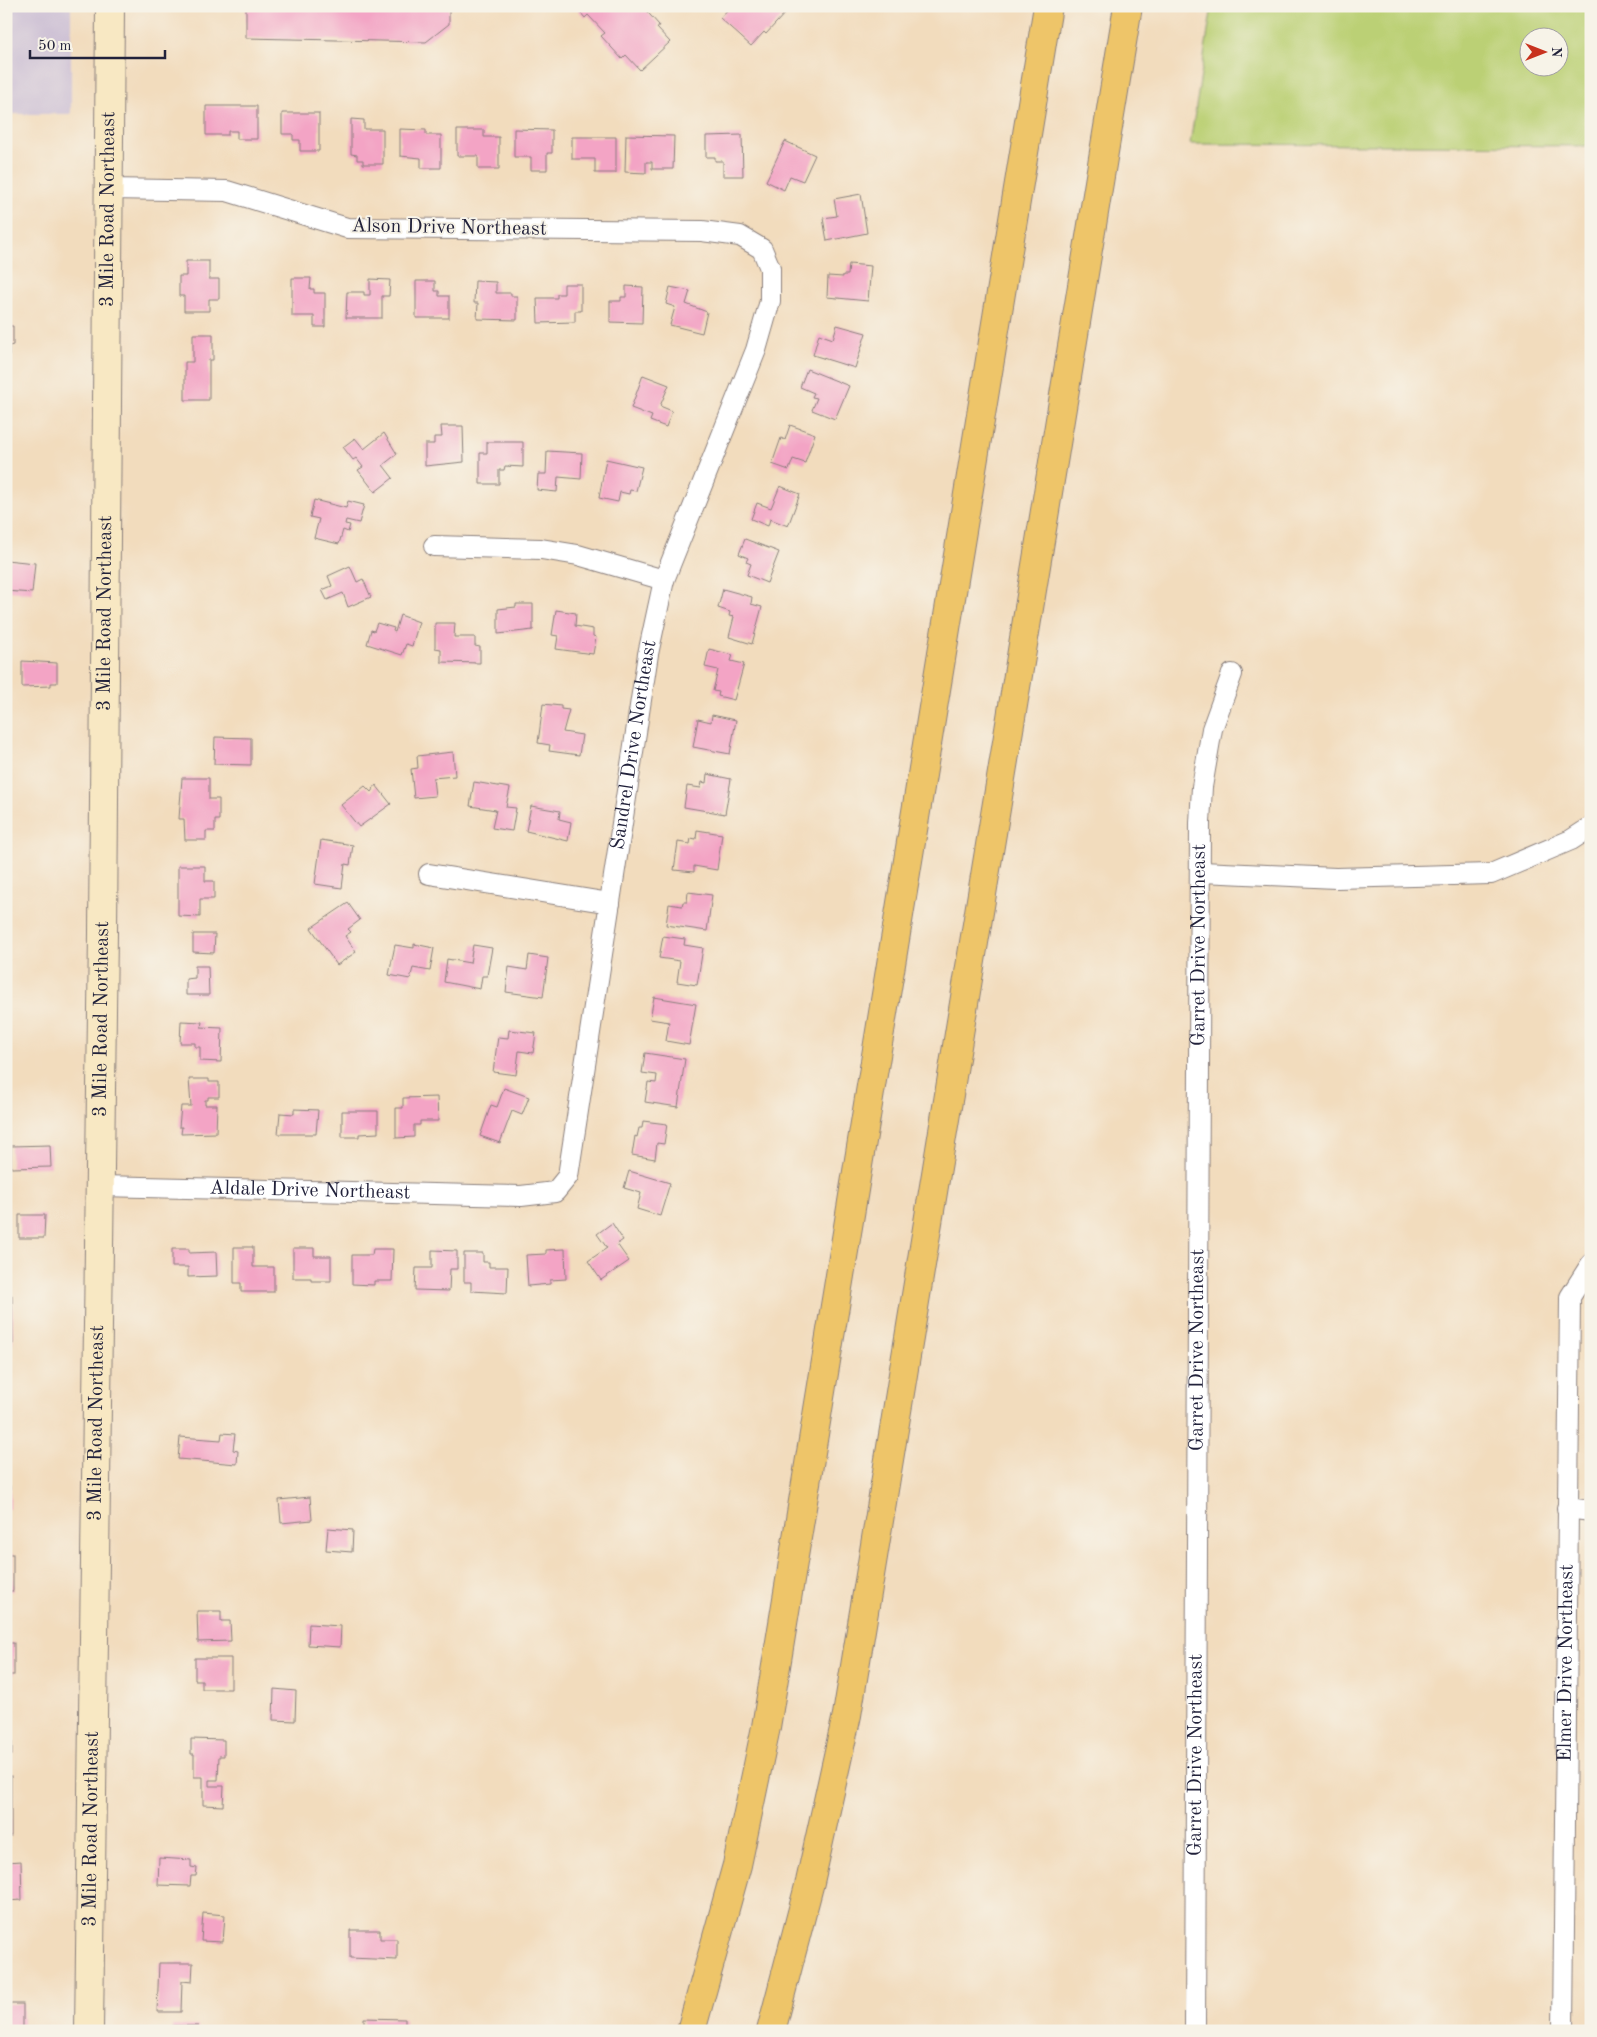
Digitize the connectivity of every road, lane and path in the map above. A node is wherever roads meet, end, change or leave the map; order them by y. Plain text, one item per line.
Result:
1 (110, 6) edge
2 (1048, 6) edge
3 (1128, 6) edge
4 (110, 189) junction
5 (770, 274) joint
6 (434, 546) dead end
7 (664, 580) junction
8 (1232, 674) dead end
9 (1591, 827) edge
10 (1202, 872) junction
11 (428, 874) dead end
12 (610, 903) junction
13 (100, 1186) junction
14 (521, 1196) joint
15 (1591, 1264) edge
16 (1568, 1508) junction
17 (1591, 1510) edge
18 (89, 2031) edge
19 (691, 2031) edge
20 (772, 2031) edge
21 (1195, 2031) edge
22 (1563, 2031) edge

1 - 4 main road, 3 Mile Road Northeast
2 - 19 highway
3 - 20 highway
4 - 5 street, Alson Drive Northeast
4 - 13 main road, 3 Mile Road Northeast
5 - 7 street, Sandrel Drive Northeast
6 - 7 street
7 - 12 street, Sandrel Drive Northeast
8 - 10 street, Garret Drive Northeast
9 - 10 street
10 - 21 street, Garret Drive Northeast
11 - 12 street
12 - 14 street, Sandrel Drive Northeast
13 - 14 street, Aldale Drive Northeast
13 - 18 main road, 3 Mile Road Northeast
15 - 16 street, Elmer Drive Northeast
16 - 17 street
16 - 22 street, Elmer Drive Northeast

